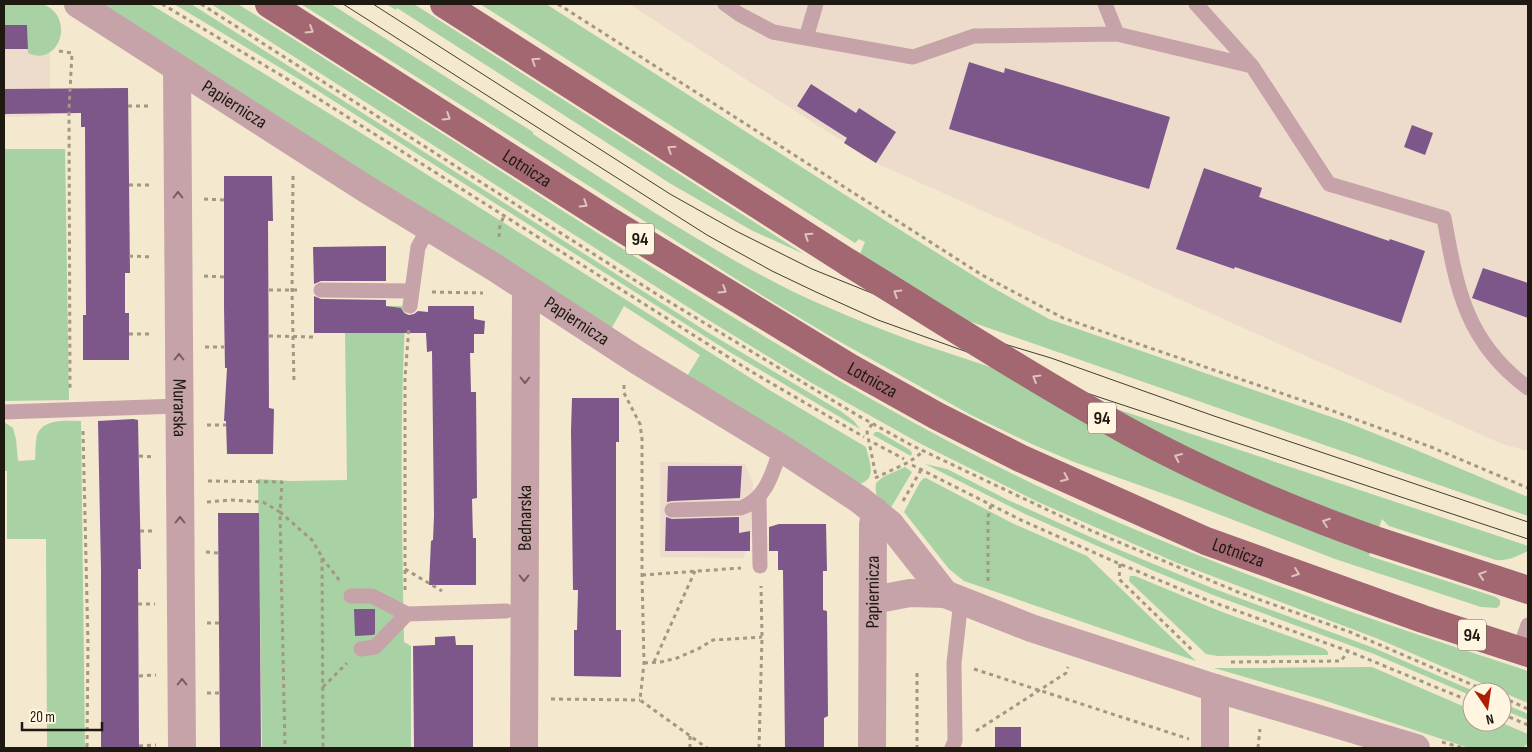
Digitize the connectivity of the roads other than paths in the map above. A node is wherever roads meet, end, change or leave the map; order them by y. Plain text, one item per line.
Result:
1 (78, 4) edge
2 (269, 4) edge
3 (444, 4) edge
4 (725, 4) edge
5 (816, 4) edge
6 (1105, 4) edge
7 (1196, 4) edge
8 (1118, 34) junction
9 (806, 38) junction
10 (1252, 66) junction
11 (177, 68) junction
12 (433, 230) junction
13 (526, 288) junction
14 (320, 290) road end
15 (1528, 388) edge
16 (179, 406) junction
17 (4, 412) edge
18 (781, 448) junction
19 (759, 496) junction
20 (878, 506) junction
21 (672, 510) dead end
22 (760, 566) road end
23 (1528, 590) edge
24 (351, 596) road end
25 (953, 597) junction
26 (873, 600) junction
27 (506, 611) dead end
28 (406, 614) junction
29 (1528, 625) edge
30 (361, 649) road end
31 (1524, 652) edge
32 (1215, 688) junction
33 (953, 744) edge
34 (1206, 745) edge
35 (182, 748) edge
36 (524, 748) edge
37 (872, 748) edge
38 (1416, 748) edge

1 - 11 street, Papiernicza
2 -> 31 main road, Lotnicza / 94
23 -> 3 main road, 94, bridge
4 - 9 lane
5 - 9 lane
6 - 8 lane
7 - 10 lane
8 - 9 lane
8 - 10 lane
10 - 15 lane
11 - 12 street, Papiernicza
16 -> 11 street, Murarska
12 - 13 street, Papiernicza
12 - 14 lane
13 - 18 street, Papiernicza
13 -> 36 street, Bednarska
16 - 17 lane
35 -> 16 street, Murarska
18 - 19 lane
18 - 20 street, Papiernicza
19 - 21 lane
19 - 22 lane
20 - 25 street
20 - 26 street, Papiernicza
24 - 28 lane
25 - 26 street
25 - 32 street
25 - 33 lane
26 - 37 street, Papiernicza
27 - 28 lane
28 - 30 lane
29 - 31 lane
32 - 34 street
32 - 38 street

